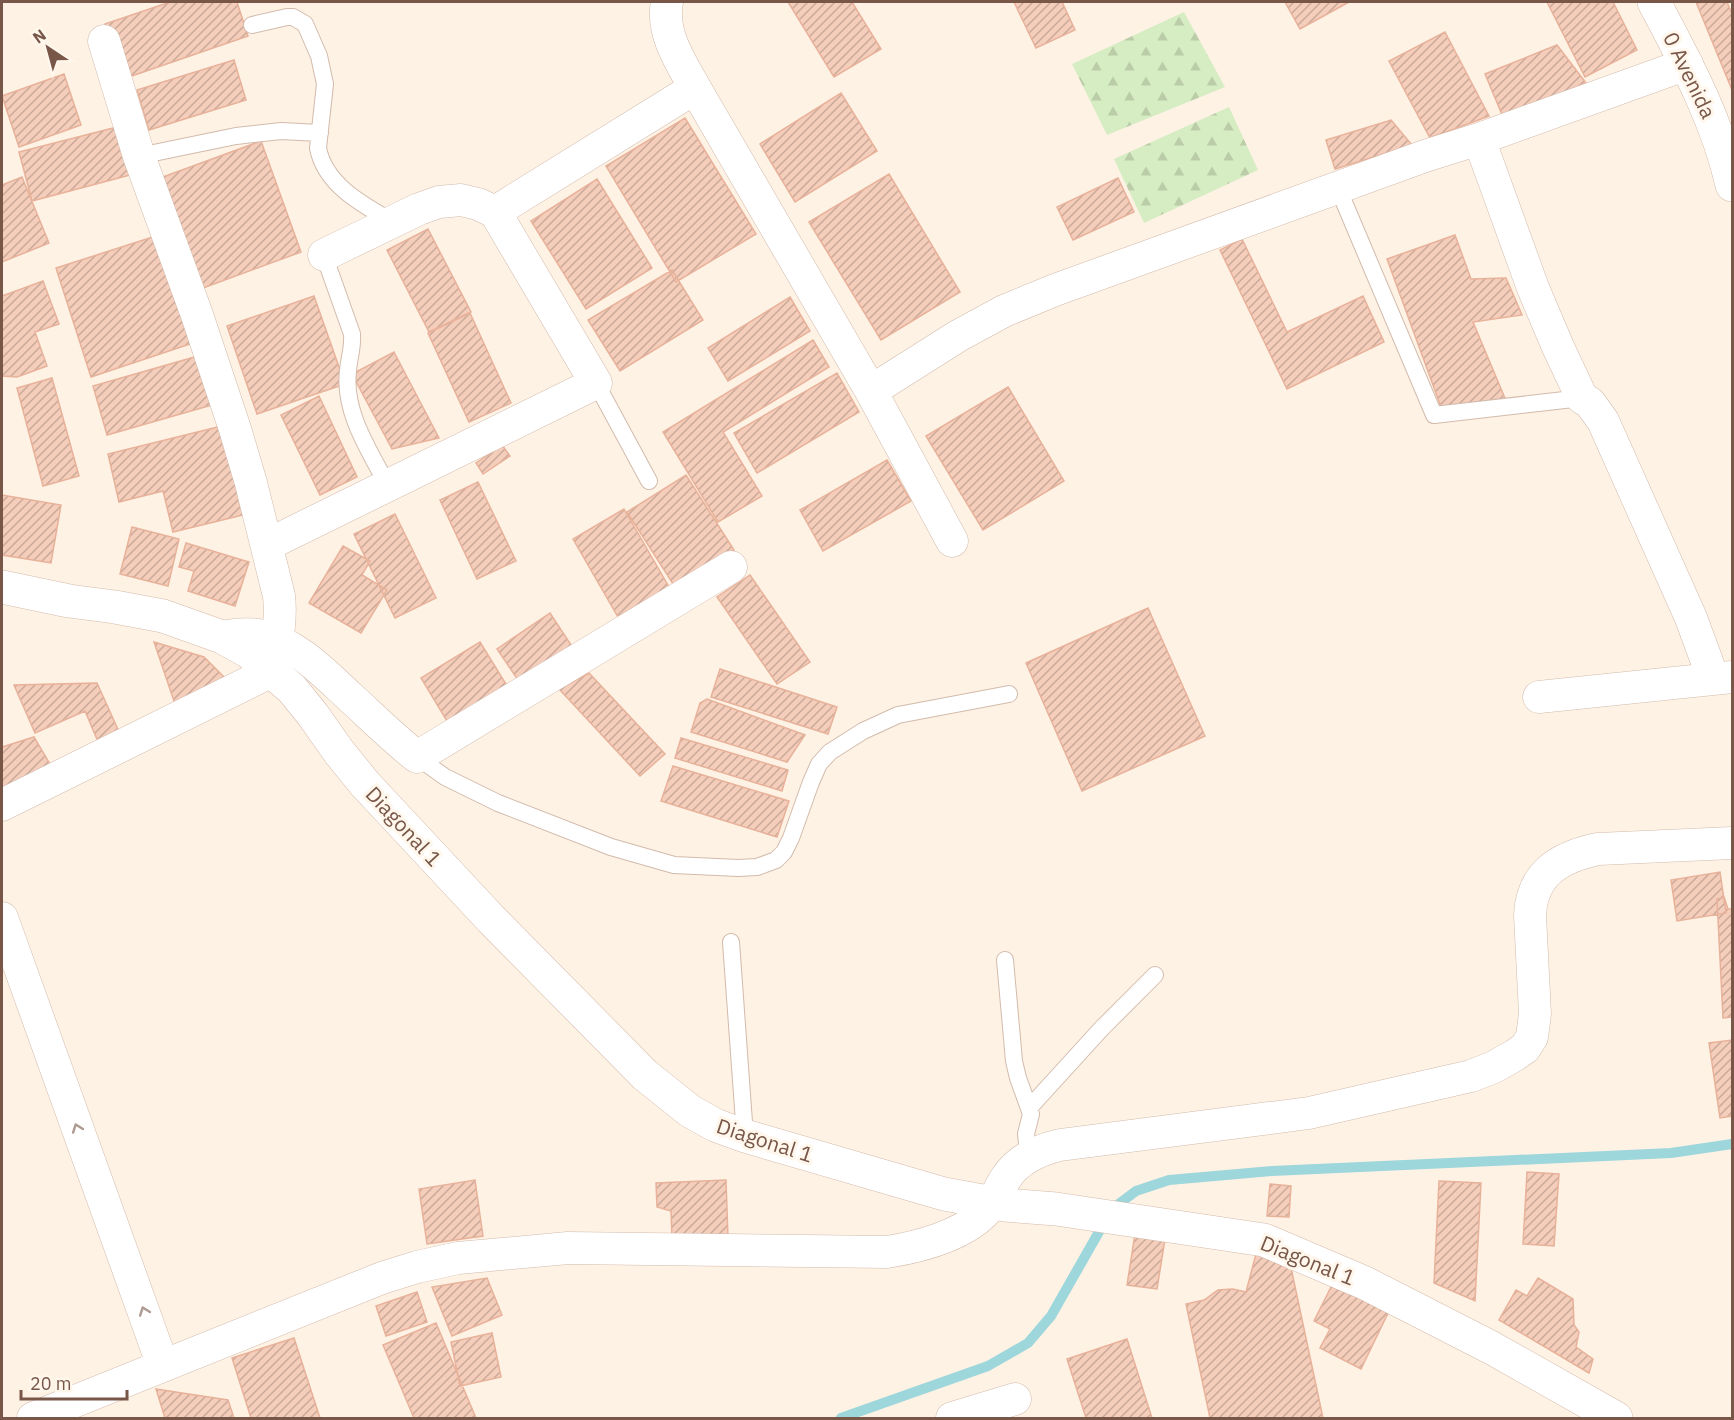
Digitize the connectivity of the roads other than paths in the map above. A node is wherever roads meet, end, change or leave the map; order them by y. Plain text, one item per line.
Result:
1 (667, 2) edge
2 (1654, 2) edge
3 (252, 25) dead end
4 (104, 41) dead end
5 (1687, 64) junction
6 (695, 88) junction
7 (320, 133) junction
8 (1479, 139) junction
9 (139, 156) junction
10 (1732, 185) edge
11 (1338, 188) junction
12 (495, 212) junction
13 (393, 222) junction
14 (324, 255) joint
15 (596, 383) junction
16 (871, 391) junction
17 (1582, 398) junction
18 (649, 481) dead end
19 (388, 486) junction
20 (952, 542) dead end
21 (267, 545) junction
22 (731, 567) dead end
23 (2, 587) edge
24 (274, 656) junction
25 (1723, 677) edge
26 (1010, 694) dead end
27 (1539, 697) dead end
28 (417, 757) junction
29 (2, 805) edge
30 (1732, 843) edge
31 (2, 918) edge
32 (730, 942) dead end
33 (1005, 960) dead end
34 (1155, 975) dead end
35 (1030, 1107) junction
36 (745, 1136) junction
37 (1032, 1154) junction
38 (993, 1202) junction
39 (164, 1366) junction
40 (1015, 1399) dead end
41 (33, 1419) edge
42 (952, 1419) edge
43 (1616, 1419) edge

1 - 6 street
2 - 5 street, 0 Avenida
3 - 7 lane
4 - 9 street
5 - 8 street
5 - 10 street, 0 Avenida
6 - 12 street
6 - 16 street
7 - 9 lane
7 - 13 lane
8 - 11 street
8 - 17 street
9 - 21 street
11 - 16 street
11 - 17 lane
12 - 13 street
12 - 15 street
13 - 14 street
14 - 19 lane
15 - 18 lane
15 - 19 street
16 - 20 street
17 - 25 street
19 - 21 street
21 - 24 street
22 - 28 street
23 - 24 street, Diagonal 1
24 - 28 street
24 - 29 street
24 - 36 street, Diagonal 1
25 - 27 street
26 - 28 lane
30 - 37 street
39 -> 31 street
32 - 36 lane
33 - 35 lane
34 - 35 lane
35 - 37 lane
36 - 38 street, Diagonal 1
37 - 38 street
38 - 39 street
38 - 43 street, Diagonal 1
39 - 41 street
40 - 42 street

